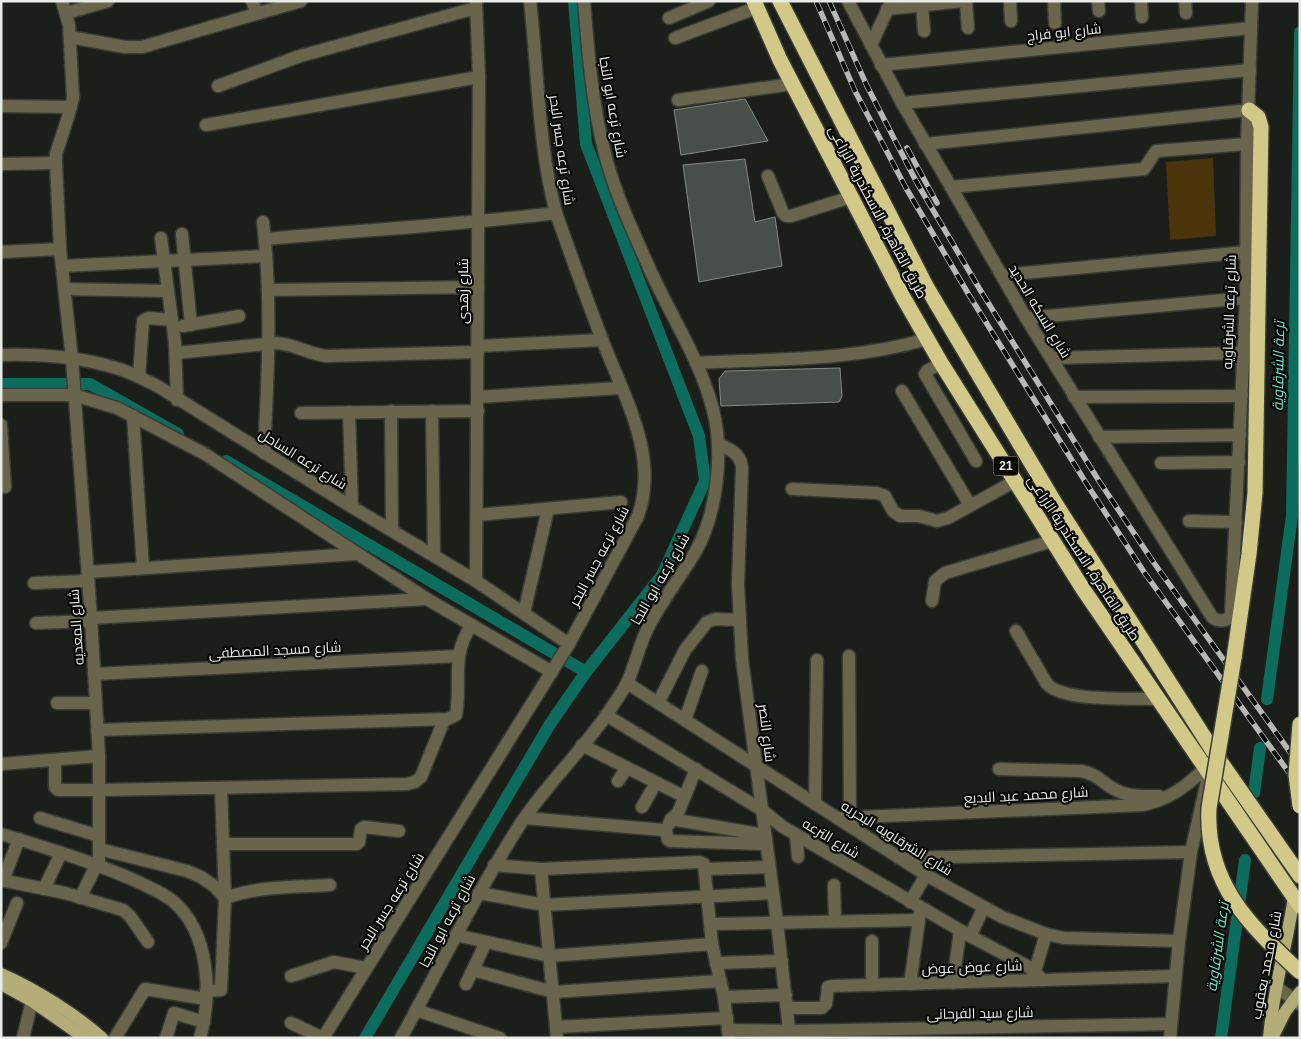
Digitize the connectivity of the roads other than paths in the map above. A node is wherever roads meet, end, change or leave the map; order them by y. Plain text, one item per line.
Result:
1 (62, 1) edge
2 (108, 1) edge
3 (301, 1) edge
4 (530, 1) edge
5 (584, 1) edge
6 (710, 1) edge
7 (780, 1) edge
8 (848, 1) edge
9 (964, 1) edge
10 (1010, 1) edge
11 (1054, 1) edge
12 (1141, 1) edge
13 (1252, 1) edge
14 (476, 5) edge
15 (755, 5) edge
16 (889, 5) edge
17 (922, 5) junction
18 (254, 7) edge
19 (67, 14) junction
20 (1142, 17) dead end
21 (669, 18) dead end
22 (1011, 21) dead end
23 (1055, 23) dead end
24 (968, 28) dead end
25 (1251, 28) junction
26 (924, 31) dead end
27 (70, 37) junction
28 (675, 38) dead end
29 (871, 45) junction
30 (880, 65) junction
31 (1250, 70) junction
32 (479, 77) junction
33 (792, 84) junction
34 (218, 86) dead end
35 (678, 100) dead end
36 (902, 103) junction
37 (1, 106) edge
38 (71, 107) junction
39 (1249, 110) junction
40 (206, 125) dead end
41 (925, 144) junction
42 (1247, 144) junction
43 (1, 164) edge
44 (56, 164) junction
45 (768, 176) dead end
46 (951, 186) junction
47 (851, 197) junction
48 (556, 214) junction
49 (263, 222) dead end
50 (478, 223) junction
51 (182, 234) dead end
52 (161, 238) dead end
53 (265, 239) junction
54 (60, 249) junction
55 (1, 252) edge
56 (1246, 252) junction
57 (266, 256) junction
58 (184, 260) junction
59 (164, 261) junction
60 (62, 266) junction
61 (1002, 275) junction
62 (478, 287) junction
63 (65, 289) junction
64 (269, 290) junction
65 (168, 291) junction
66 (1246, 298) junction
67 (239, 316) dead end
68 (1026, 318) junction
69 (172, 324) junction
70 (191, 325) junction
71 (927, 339) junction
72 (602, 340) junction
73 (269, 343) junction
74 (478, 349) junction
75 (176, 353) junction
76 (1243, 353) junction
77 (1, 355) edge
78 (1051, 358) junction
79 (72, 362) junction
80 (696, 363) junction
81 (941, 363) junction
82 (139, 376) junction
83 (620, 388) junction
84 (74, 391) junction
85 (902, 391) dead end
86 (1, 395) edge
87 (1242, 396) junction
88 (478, 397) junction
89 (1074, 397) junction
90 (177, 400) junction
91 (432, 410) junction
92 (478, 410) junction
93 (391, 411) junction
94 (349, 412) junction
95 (301, 413) dead end
96 (133, 416) junction
97 (1, 424) edge
98 (1240, 435) junction
99 (1099, 438) junction
100 (718, 444) junction
101 (264, 453) junction
102 (976, 461) dead end
103 (1239, 462) junction
104 (1161, 463) dead end
105 (1015, 481) junction
106 (5, 488) dead end
107 (792, 489) dead end
108 (621, 502) dead end
109 (970, 505) junction
110 (352, 507) junction
111 (548, 509) junction
112 (477, 515) junction
113 (1189, 521) dead end
114 (1236, 522) junction
115 (392, 530) junction
116 (1052, 541) junction
117 (356, 554) junction
118 (434, 556) junction
119 (143, 568) junction
120 (88, 577) junction
121 (476, 580) junction
122 (34, 583) dead end
123 (428, 599) junction
124 (932, 601) dead end
125 (524, 613) junction
126 (91, 619) junction
127 (739, 620) junction
128 (1224, 620) joint
129 (36, 623) dead end
130 (472, 624) junction
131 (1016, 631) dead end
132 (569, 644) junction
133 (458, 656) junction
134 (850, 656) dead end
135 (816, 660) dead end
136 (702, 671) dead end
137 (552, 672) junction
138 (94, 674) junction
139 (627, 683) junction
140 (1157, 699) junction
141 (57, 703) dead end
142 (96, 703) junction
143 (658, 703) junction
144 (606, 716) junction
145 (444, 720) junction
146 (685, 720) junction
147 (1300, 724) edge
148 (97, 730) junction
149 (582, 745) junction
150 (98, 756) junction
151 (55, 760) junction
152 (2, 764) edge
153 (755, 766) junction
154 (627, 768) junction
155 (998, 768) dead end
156 (696, 769) junction
157 (1206, 772) junction
158 (618, 781) dead end
159 (656, 783) junction
160 (221, 788) junction
161 (99, 790) junction
162 (683, 796) junction
163 (1172, 796) junction
164 (814, 804) junction
165 (1300, 806) edge
166 (642, 807) dead end
167 (762, 810) junction
168 (40, 818) dead end
169 (525, 818) junction
170 (671, 818) junction
171 (844, 818) junction
172 (700, 824) junction
173 (399, 831) dead end
174 (666, 831) junction
175 (1, 834) edge
176 (796, 834) junction
177 (19, 839) junction
178 (766, 839) junction
179 (99, 842) junction
180 (700, 842) junction
181 (222, 844) junction
182 (1191, 852) junction
183 (61, 853) junction
184 (798, 857) dead end
185 (899, 858) junction
186 (98, 864) junction
187 (494, 865) junction
188 (769, 867) junction
189 (541, 869) junction
190 (705, 869) junction
191 (926, 874) junction
192 (1300, 876) edge
193 (2, 880) edge
194 (330, 885) dead end
195 (834, 885) dead end
196 (44, 888) junction
197 (479, 893) junction
198 (773, 893) junction
199 (708, 896) junction
200 (80, 898) junction
201 (225, 898) junction
202 (1297, 902) edge
203 (17, 903) dead end
204 (544, 905) junction
205 (984, 907) junction
206 (916, 910) junction
207 (835, 921) junction
208 (777, 922) junction
209 (710, 924) junction
210 (965, 934) junction
211 (1046, 934) junction
212 (456, 936) junction
213 (872, 941) dead end
214 (1179, 941) junction
215 (148, 942) dead end
216 (486, 942) junction
217 (1, 943) edge
218 (712, 944) junction
219 (550, 956) junction
220 (782, 961) junction
221 (716, 963) junction
222 (366, 968) junction
223 (473, 970) junction
224 (1300, 972) edge
225 (1, 974) edge
226 (291, 976) dead end
227 (1039, 976) junction
228 (1175, 976) junction
229 (720, 981) junction
230 (953, 983) junction
231 (1, 984) edge
232 (466, 984) dead end
233 (910, 984) junction
234 (872, 985) junction
235 (1276, 987) junction
236 (553, 992) junction
237 (206, 995) junction
238 (724, 997) junction
239 (1298, 998) edge
240 (32, 1001) junction
241 (786, 1002) junction
242 (416, 1010) junction
243 (204, 1022) junction
244 (291, 1023) dead end
245 (1171, 1024) junction
246 (728, 1029) edge
247 (557, 1033) edge
248 (790, 1034) edge
249 (23, 1038) edge
250 (85, 1038) edge
251 (102, 1038) edge
252 (115, 1038) edge
253 (166, 1038) edge
254 (200, 1038) edge
255 (323, 1038) edge
256 (400, 1038) edge
257 (500, 1038) edge
258 (1170, 1038) edge
259 (1270, 1038) edge

1 - 19 street, شارع المعديه
2 - 19 street
3 - 18 street
4 - 48 street, شارع ترعه جسر البحر
5 - 80 street, شارع ترعه ابو النجا
6 - 21 street
7 - 192 highway, طريق القاهرة, الاسكندرية الزراعى / 21
8 - 29 street, شارع السكه الحديد
9 - 17 street
9 - 24 street
10 - 22 street
11 - 23 street
12 - 20 street
13 - 25 street, شارع ترعه الشرقاويه
14 - 32 street, شارع زهدى
14 - 34 street
15 - 28 street
15 - 33 highway, طريق القاهرة, الاسكندرية الزراعى / 21
16 - 17 street
16 - 29 street
17 - 26 street
18 - 27 street
19 - 27 street, شارع المعديه
25 - 30 street, شارع ابو فراج
25 - 31 street, شارع ترعه الشرقاويه
27 - 38 street, شارع المعديه
29 - 30 street, شارع السكه الحديد
30 - 36 street, شارع السكه الحديد
31 - 36 street
31 - 39 street, شارع ترعه الشرقاويه
32 - 40 street
32 - 50 street, شارع زهدى
33 - 35 street
33 - 47 highway, طريق القاهرة, الاسكندرية الزراعى / 21
36 - 41 street, شارع السكه الحديد
37 - 38 street
38 - 44 street, شارع المعديه
39 - 41 street
39 - 42 street, شارع ترعه الشرقاويه
39 - 224 highway, bridge
41 - 46 street, شارع السكه الحديد
42 - 46 street
42 - 56 street, شارع ترعه الشرقاويه
43 - 44 street
44 - 54 street, شارع المعديه
45 - 47 street
46 - 61 street, شارع السكه الحديد
47 - 71 highway, طريق القاهرة, الاسكندرية الزراعى / 21
48 - 50 street
48 - 72 street, شارع ترعه جسر البحر
49 - 53 street
50 - 53 street
50 - 62 street, شارع زهدى
51 - 58 street
52 - 59 street
53 - 57 street
54 - 55 street
54 - 60 street, شارع المعديه
56 - 61 street
56 - 66 street, شارع ترعه الشرقاويه
57 - 58 street
57 - 64 street
58 - 59 street
58 - 70 street
59 - 60 street
59 - 65 street
60 - 63 street, شارع المعديه
61 - 68 street, شارع السكه الحديد
62 - 64 street
62 - 74 street, شارع زهدى
63 - 65 street
63 - 79 street, شارع المعديه
64 - 73 street
65 - 69 street
66 - 68 street
66 - 76 street, شارع ترعه الشرقاويه
67 - 70 street
68 - 78 street, شارع السكه الحديد
69 - 70 street
69 - 75 street
69 - 82 street
71 - 80 street
71 - 81 highway, طريق القاهرة, الاسكندرية الزراعى / 21
72 - 74 street
72 - 83 street, شارع ترعه جسر البحر
73 - 74 street
73 - 75 street
73 - 101 street
74 - 88 street, شارع زهدى
75 - 90 street
76 - 78 street
76 - 87 street, شارع ترعه الشرقاويه
77 - 79 street, شارع ترعه الساحل
78 - 89 street, شارع السكه الحديد
79 - 82 street, شارع ترعه الساحل
79 - 84 street, شارع المعديه
80 - 100 street, شارع ترعه ابو النجا
81 - 102 street
81 - 105 highway, طريق القاهرة, الاسكندرية الزراعى / 21
82 - 90 street, شارع ترعه الساحل
83 - 88 street
83 - 132 street, شارع ترعه جسر البحر
84 - 86 street
84 - 96 street
84 - 120 street, شارع المعديه
85 - 109 street
87 - 89 street
87 - 98 street, شارع ترعه الشرقاويه
88 - 92 street, شارع زهدى
89 - 99 street, شارع السكه الحديد
90 - 101 street, شارع ترعه الساحل
91 - 92 street
91 - 93 street
91 - 118 street
92 - 112 street, شارع زهدى
93 - 94 street
93 - 115 street
94 - 95 street
94 - 110 street
96 - 117 street
96 - 119 street
97 - 106 street
98 - 99 street
98 - 103 street, شارع ترعه الشرقاويه
99 - 128 street, شارع السكه الحديد
100 - 127 street, شارع النصر
100 - 139 street, شارع ترعه ابو النجا
101 - 110 street, شارع ترعه الساحل
103 - 104 street
103 - 114 street, شارع ترعه الشرقاويه
105 - 109 street
105 - 116 highway, طريق القاهرة, الاسكندرية الزراعى / 21
107 - 109 street
108 - 111 street
110 - 115 street, شارع ترعه الساحل
111 - 112 street
111 - 125 street
112 - 121 street, شارع زهدى
113 - 114 street
114 - 128 street, شارع ترعه الشرقاويه
115 - 118 street, شارع ترعه الساحل
116 - 124 street
116 - 140 highway, طريق القاهرة, الاسكندرية الزراعى / 21
117 - 119 street
117 - 123 street
118 - 121 street, شارع ترعه الساحل
119 - 120 street
120 - 122 street
120 - 126 street, شارع المعديه
121 - 125 street, شارع ترعه الساحل
123 - 126 street
123 - 130 street
125 - 132 street, شارع ترعه الساحل
126 - 129 street
126 - 138 street, شارع المعديه
127 - 143 street
127 - 153 street, شارع النصر
130 - 133 street
130 - 137 street
131 - 140 street
132 - 137 street, شارع ترعه جسر البحر
133 - 138 street, شارع مسجد المصطفى
133 - 145 street
134 - 171 street
135 - 164 street
136 - 146 street
137 - 222 street, شارع ترعه جسر البحر
138 - 142 street, شارع المعديه
139 - 143 street, شارع الشرقاويه البحريه
139 - 144 street, شارع ترعه ابو النجا
140 - 157 highway, طريق القاهرة, الاسكندرية الزراعى / 21
141 - 142 street
142 - 148 street, شارع المعديه
143 - 146 street, شارع الشرقاويه البحريه
144 - 149 street, شارع ترعه ابو النجا
144 - 156 street, شارع الترعه
145 - 148 street
145 - 160 street
146 - 153 street, شارع الشرقاويه البحريه
147 - 165 highway, bridge
148 - 150 street, شارع المعديه
149 - 154 street
149 - 169 street, شارع ترعه ابو النجا
150 - 151 street
150 - 161 street, شارع المعديه
151 - 152 street
151 - 161 street
153 - 164 street, شارع الشرقاويه البحريه
153 - 167 street, شارع النصر
154 - 158 street
154 - 159 street
155 - 163 street
156 - 162 street
156 - 167 street, شارع الترعه
157 - 163 street, شارع محمد عبد البديع
157 - 182 street
157 - 202 highway, طريق القاهرة, الاسكندرية الزراعى / 21
159 - 162 street
159 - 166 street
160 - 161 street
160 - 181 street
161 - 179 street, شارع المعديه
162 - 170 street
163 - 171 street, شارع محمد عبد البديع
164 - 171 street, شارع الشرقاويه البحريه
167 - 176 street, شارع الترعه
167 - 178 street, شارع النصر
168 - 179 street
169 - 174 street
169 - 187 street, شارع ترعه ابو النجا
170 - 172 street
170 - 174 street
171 - 185 street, شارع الشرقاويه البحريه
172 - 178 street
172 - 180 street
173 - 181 street
174 - 180 street
175 - 177 street
176 - 184 street
176 - 206 street, شارع الترعه
177 - 183 street
177 - 193 street
178 - 180 street
178 - 188 street, شارع النصر
179 - 186 street, شارع المعديه
179 - 201 street
181 - 201 street
182 - 185 street
182 - 214 street
183 - 186 street
183 - 196 street
185 - 191 street, شارع الشرقاويه البحريه
186 - 200 street
186 - 237 street
187 - 189 street
187 - 197 street, شارع ترعه ابو النجا
188 - 190 street
188 - 198 street, شارع النصر
189 - 190 street
189 - 204 street
190 - 199 street
191 - 205 street, شارع الشرقاويه البحريه
191 - 206 street
193 - 196 street
194 - 201 street
195 - 207 street
196 - 200 street
197 - 204 street
197 - 212 street, شارع ترعه ابو النجا
198 - 199 street
198 - 208 street, شارع النصر
199 - 204 street
199 - 209 street
200 - 215 street
201 - 237 street
202 - 235 main road, شارع محمد يعقوب
203 - 217 street
204 - 219 street
205 - 210 street
205 - 211 street, شارع الشرقاويه البحريه
206 - 207 street
206 - 210 street, شارع الترعه
206 - 233 street
207 - 208 street
208 - 209 street
208 - 220 street, شارع النصر
209 - 218 street
210 - 227 street, شارع الترعه
210 - 230 street
211 - 214 street, شارع الشرقاويه البحريه
211 - 227 street
212 - 216 street
212 - 242 street, شارع ترعه ابو النجا
213 - 234 street
214 - 228 street
216 - 219 street
216 - 223 street
218 - 219 street
218 - 221 street
219 - 236 street
220 - 221 street
220 - 241 street, شارع النصر
221 - 229 street
222 - 226 street
222 - 255 street, شارع ترعه جسر البحر
223 - 232 street
223 - 236 street
225 - 251 main road
227 - 228 street, شارع عوض عوض
227 - 230 street, شارع عوض عوض
228 - 245 street
229 - 236 street
229 - 238 street
230 - 233 street, شارع عوض عوض
231 - 240 main road
233 - 234 street, شارع عوض عوض
234 - 241 street, شارع عوض عوض
235 - 239 street
235 - 259 main road, شارع محمد يعقوب
236 - 247 street
237 - 243 street
237 - 252 street
238 - 241 street
238 - 246 street
239 - 259 main road, شارع محمد يعقوب
240 - 249 street
240 - 250 main road
241 - 248 street, شارع النصر
242 - 256 street, شارع ترعه ابو النجا
242 - 257 street
243 - 253 street
243 - 254 street
244 - 255 street
245 - 248 street, شارع سيد الفرحانى
245 - 258 street
246 - 247 street, شارع سيد الفرحانى
246 - 248 street, شارع سيد الفرحانى

